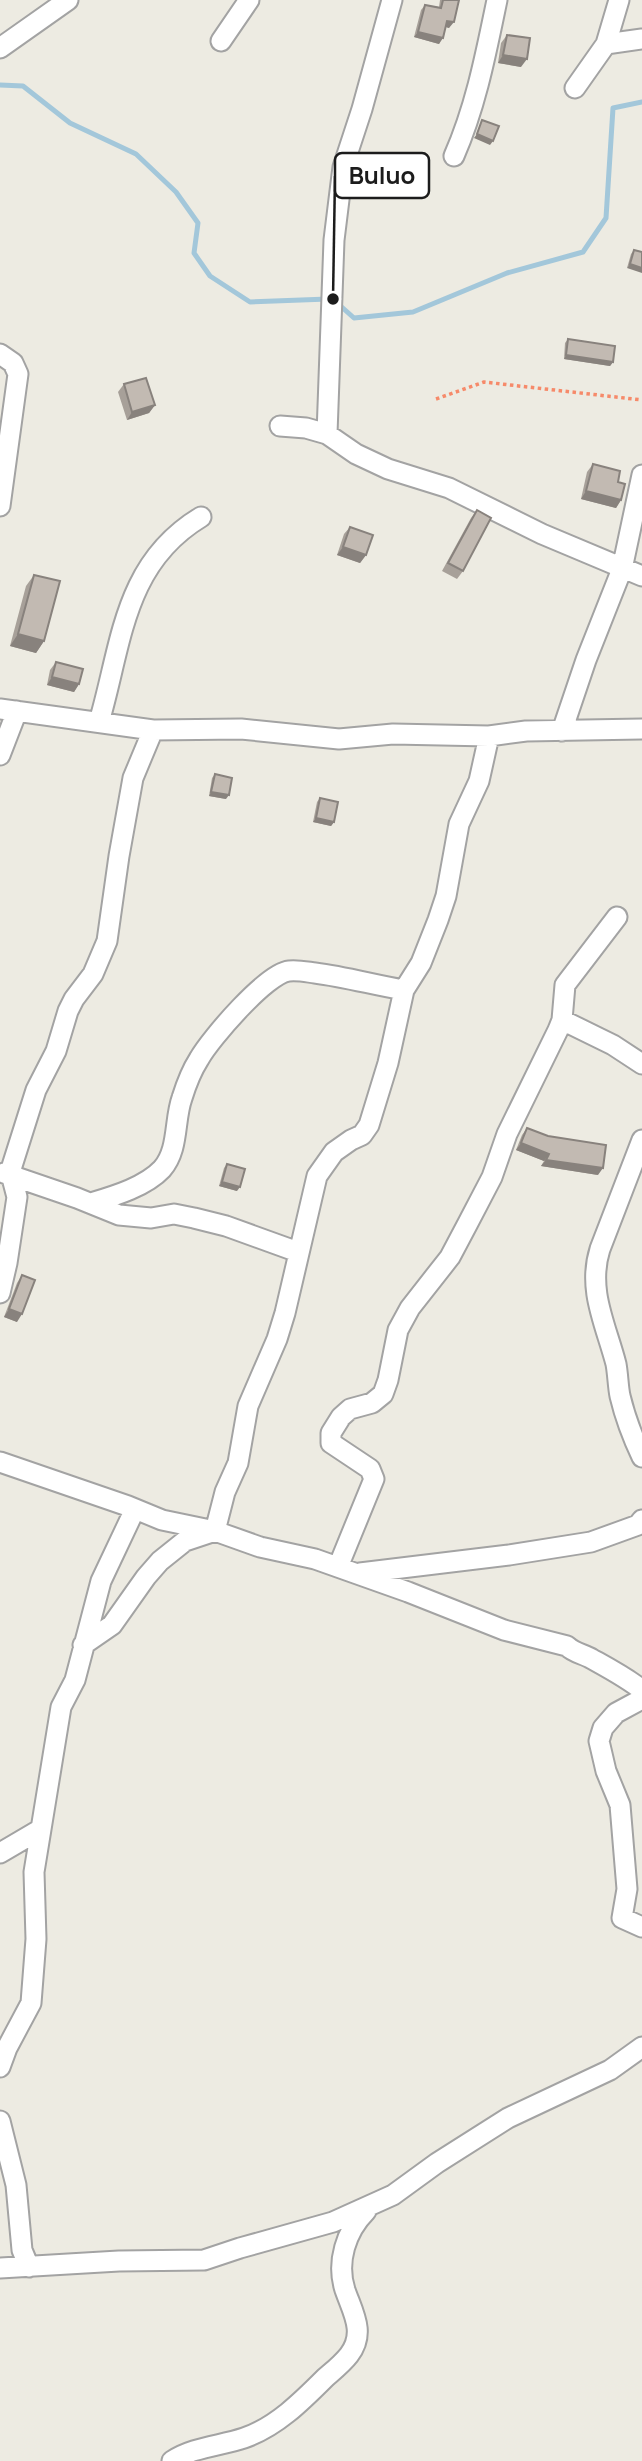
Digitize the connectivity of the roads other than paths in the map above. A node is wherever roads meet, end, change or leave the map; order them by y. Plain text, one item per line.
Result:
1 (68, 0) edge
2 (249, 0) edge
3 (392, 0) edge
4 (497, 0) edge
5 (620, 0) edge
6 (642, 39) edge
7 (221, 41) dead end
8 (606, 44) junction
9 (0, 48) edge
10 (575, 88) dead end
11 (454, 156) dead end
12 (0, 354) edge
13 (280, 426) dead end
14 (327, 434) junction
15 (642, 475) edge
16 (0, 506) edge
17 (201, 517) dead end
18 (622, 569) junction
19 (642, 576) edge
20 (8, 710) edge
21 (99, 722) junction
22 (642, 729) edge
23 (153, 730) junction
24 (562, 731) junction
25 (489, 736) junction
26 (0, 755) edge
27 (617, 917) dead end
28 (404, 990) junction
29 (562, 1020) junction
30 (642, 1064) edge
31 (642, 1140) edge
32 (5, 1173) edge
33 (91, 1203) junction
34 (298, 1252) junction
35 (0, 1293) edge
36 (641, 1449) edge
37 (0, 1462) edge
38 (135, 1509) junction
39 (642, 1520) edge
40 (215, 1531) junction
41 (346, 1571) junction
42 (83, 1645) junction
43 (642, 1690) edge
44 (642, 1699) edge
45 (41, 1829) junction
46 (0, 1853) edge
47 (642, 1927) edge
48 (642, 2047) edge
49 (0, 2067) edge
50 (0, 2121) edge
51 (375, 2203) junction
52 (29, 2267) junction
53 (0, 2268) edge
54 (172, 2461) edge

1 - 9 street
2 - 7 street
3 - 14 street
4 - 11 street
5 - 8 street
6 - 8 street
8 - 10 street
12 - 16 street
13 - 14 street
14 - 18 street
15 - 18 street
17 - 21 street
18 - 19 street
18 - 24 street
20 - 21 street
20 - 26 street
21 - 23 street
22 - 24 street
23 - 25 street
23 - 32 street
24 - 25 street
25 - 28 street
27 - 29 street
28 - 33 street
28 - 34 street
29 - 30 street
29 - 41 street
31 - 36 street
32 - 33 street
32 - 35 street
33 - 34 street
34 - 40 street
37 - 38 street
38 - 40 street
38 - 42 street
39 - 41 street
40 - 41 street
40 - 42 street
41 - 43 street
42 - 45 street
44 - 47 street
45 - 46 street
45 - 49 street
48 - 51 street
50 - 52 street
51 - 52 street
51 - 54 street
52 - 53 street

